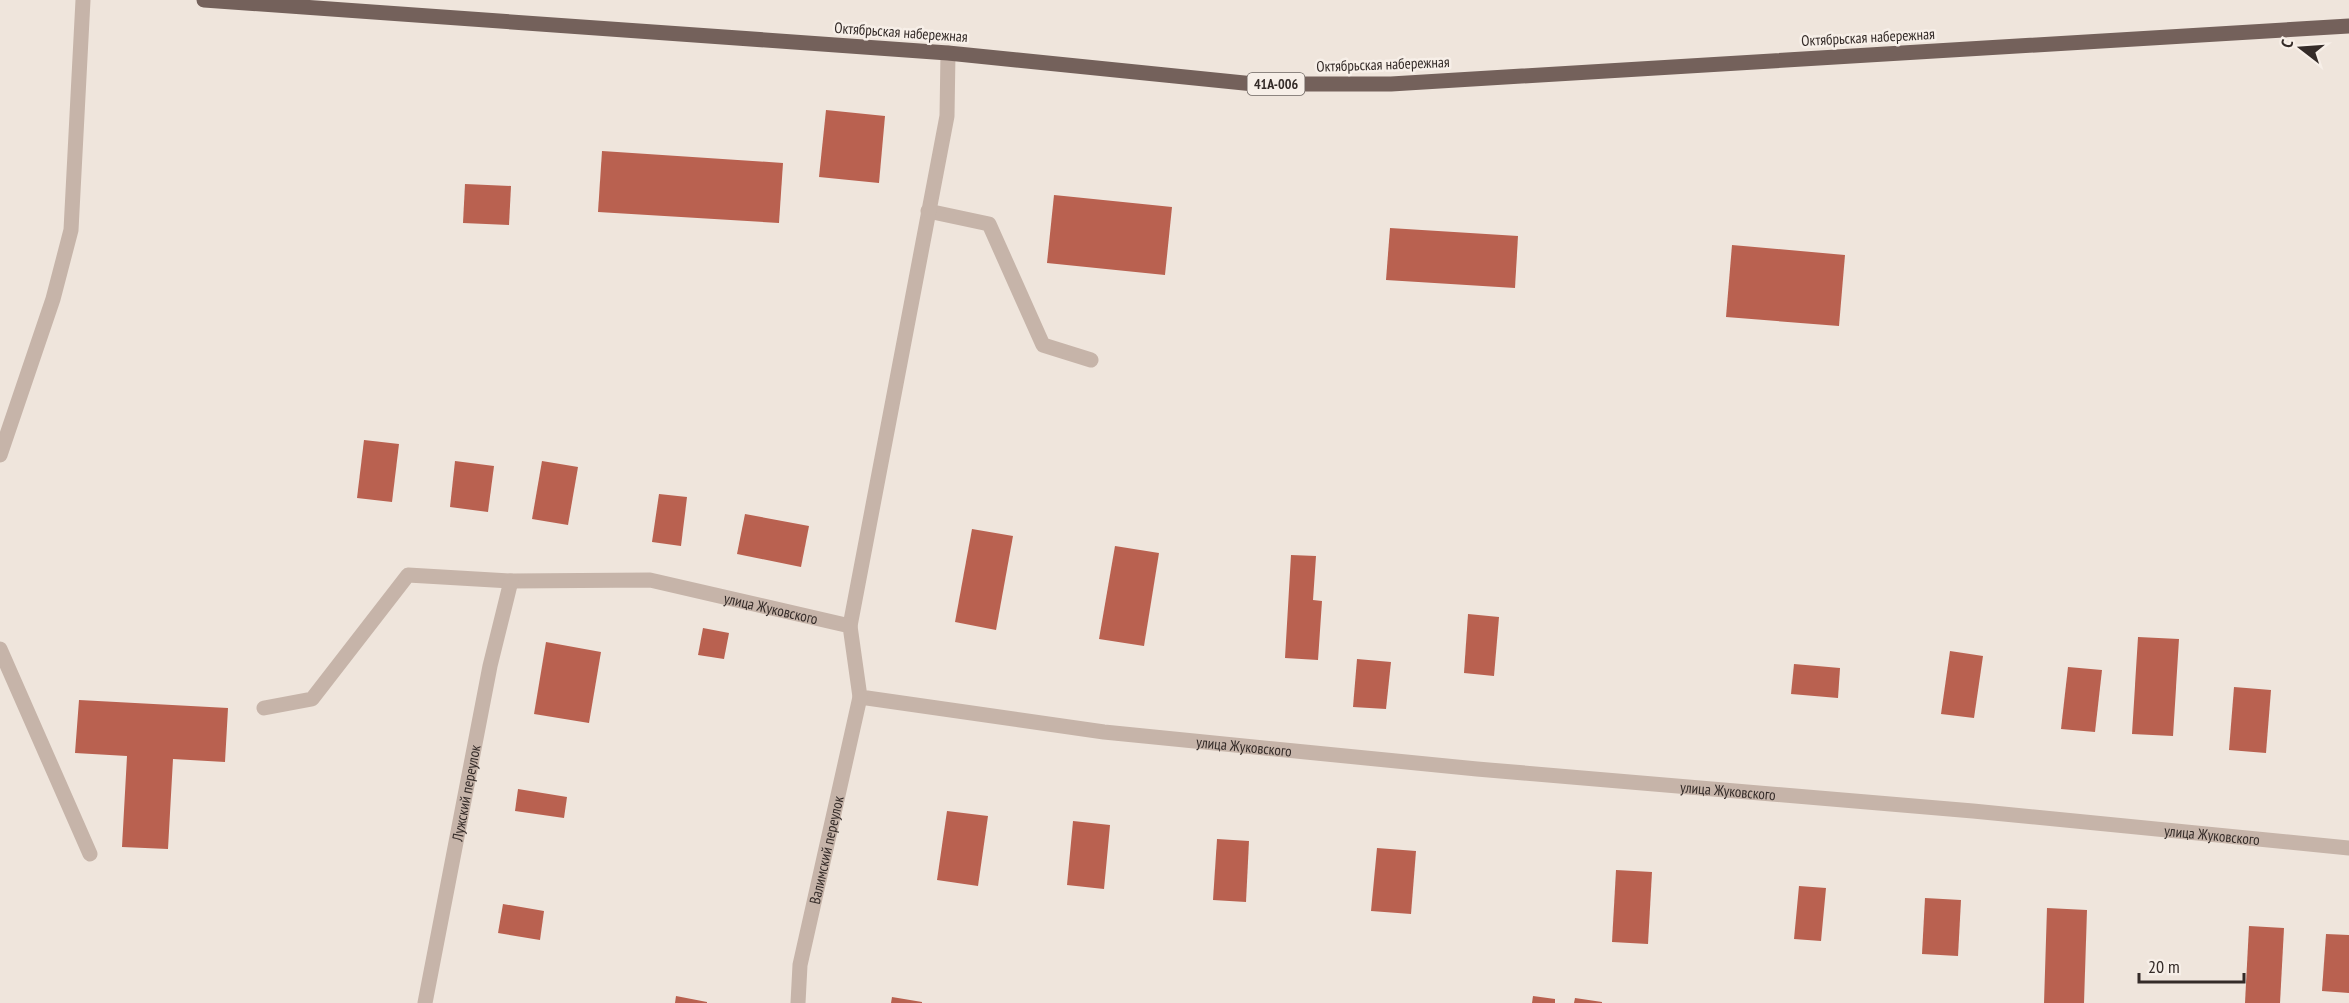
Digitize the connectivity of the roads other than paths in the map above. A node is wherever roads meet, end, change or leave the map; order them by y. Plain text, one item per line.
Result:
1 (83, 0) edge
2 (204, 0) edge
3 (2349, 26) edge
4 (948, 53) junction
5 (928, 211) junction
6 (1090, 360) dead end
7 (0, 455) edge
8 (511, 582) junction
9 (850, 626) junction
10 (0, 649) edge
11 (860, 697) junction
12 (264, 708) dead end
13 (2349, 848) edge
14 (90, 854) dead end
15 (425, 1003) edge
16 (798, 1003) edge

1 - 7 street
2 - 4 main road, Октябрьская набережная / 41А-006
3 - 4 main road, Октябрьская набережная / 41А-006
4 - 5 street
5 - 6 street
5 - 9 street
8 - 9 street, улица Жуковского
8 - 12 street, улица Жуковского
8 - 15 street, Лужский переулок
9 - 11 street
10 - 14 street
11 - 13 street, улица Жуковского
11 - 16 street, Валимский переулок

